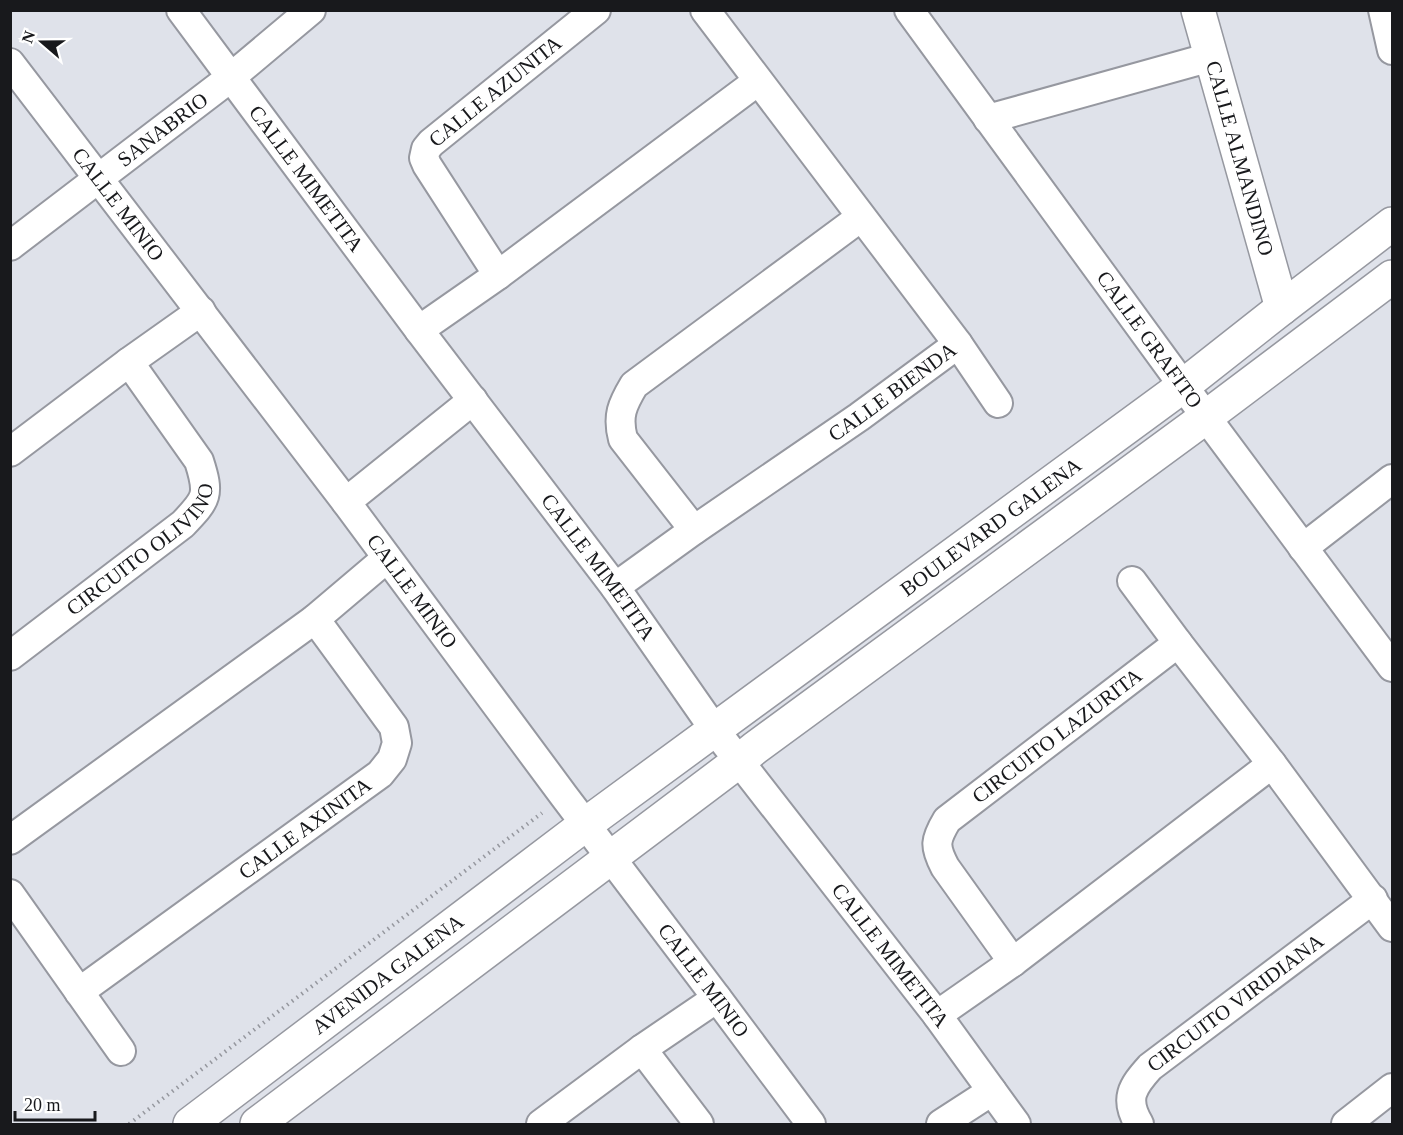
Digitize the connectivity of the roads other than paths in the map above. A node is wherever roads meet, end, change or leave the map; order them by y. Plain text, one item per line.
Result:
1 (181, 10) edge
2 (596, 10) edge
3 (705, 10) edge
4 (909, 10) edge
5 (1198, 10) edge
6 (1383, 10) edge
7 (309, 11) edge
8 (1392, 50) edge
9 (1211, 57) junction
10 (10, 63) edge
11 (230, 78) junction
12 (758, 81) junction
13 (988, 119) junction
14 (99, 179) junction
15 (861, 217) junction
16 (1392, 224) edge
17 (10, 246) edge
18 (498, 274) junction
19 (1392, 277) edge
20 (1282, 308) junction
21 (201, 311) junction
22 (419, 330) junction
23 (958, 344) junction
24 (129, 362) junction
25 (1183, 386) junction
26 (473, 400) junction
27 (998, 403) dead end
28 (1206, 417) junction
29 (10, 452) edge
30 (1392, 479) edge
31 (346, 502) junction
32 (694, 530) junction
33 (1302, 548) junction
34 (387, 558) junction
35 (1132, 581) dead end
36 (615, 587) junction
37 (315, 619) junction
38 (1178, 643) junction
39 (10, 656) edge
40 (1392, 667) edge
41 (714, 729) junction
42 (739, 761) junction
43 (1272, 764) junction
44 (586, 824) junction
45 (10, 840) edge
46 (610, 857) junction
47 (10, 894) edge
48 (1373, 899) junction
49 (1392, 927) edge
50 (1012, 962) junction
51 (79, 992) junction
52 (717, 998) junction
53 (937, 1015) junction
54 (642, 1049) junction
55 (121, 1051) dead end
56 (1392, 1088) edge
57 (992, 1091) junction
58 (190, 1125) edge
59 (257, 1125) edge
60 (541, 1125) edge
61 (699, 1125) edge
62 (811, 1125) edge
63 (941, 1125) edge
64 (1016, 1125) edge
65 (1139, 1125) edge
66 (1346, 1125) edge

1 - 11 street, CALLE MIMETITA
2 - 18 street, CALLE AZUNITA
3 - 12 street
4 - 13 street, CALLE GRAFITO
5 - 9 street, CALLE ALMANDINO
6 - 8 street
7 - 11 street, SANABRIO
9 - 13 street
9 - 20 street, CALLE ALMANDINO
10 - 14 street, CALLE MINIO
11 - 14 street, SANABRIO
11 - 22 street, CALLE MIMETITA
12 - 15 street, CALLE BIENDA
12 - 18 street
13 - 25 street, CALLE GRAFITO
14 - 17 street, SANABRIO
14 - 21 street, CALLE MINIO
15 - 23 street, CALLE BIENDA
15 - 32 street
16 - 20 street, BOULEVARD GALENA
18 - 22 street
19 - 28 street, BOULEVARD GALENA
20 - 25 street, BOULEVARD GALENA
21 - 24 street
21 - 31 street, CALLE MINIO
22 - 26 street, CALLE MIMETITA
23 - 27 street
23 - 32 street, CALLE BIENDA
24 - 29 street
24 - 39 street, CIRCUITO OLIVINO
25 - 28 street, CALLE GRAFITO
25 - 41 street, BOULEVARD GALENA
26 - 31 street
26 - 36 street, CALLE MIMETITA
28 - 33 street, CALLE GRAFITO
28 - 42 street, BOULEVARD GALENA
30 - 33 street
31 - 34 street, CALLE MINIO
32 - 36 street, CALLE BIENDA
33 - 40 street, CALLE GRAFITO
34 - 37 street
34 - 44 street, CALLE MINIO
35 - 38 street
36 - 41 street, CALLE MIMETITA
37 - 45 street
37 - 51 street, CALLE AXINITA
38 - 43 street
38 - 50 street, CIRCUITO LAZURITA
41 - 42 street, CALLE MIMETITA
41 - 44 street, BOULEVARD GALENA
42 - 46 street, BOULEVARD GALENA
42 - 53 street, CALLE MIMETITA
43 - 48 street
43 - 50 street
44 - 46 street, CALLE MINIO
44 - 58 street, AVENIDA GALENA
46 - 52 street, CALLE MINIO
46 - 59 street, AVENIDA GALENA
47 - 51 street
48 - 49 street
48 - 65 street, CIRCUITO VIRIDIANA
50 - 53 street
51 - 55 street
52 - 54 street
52 - 62 street, CALLE MINIO
53 - 57 street, CALLE MIMETITA
54 - 60 street
54 - 61 street
56 - 66 street
57 - 63 street
57 - 64 street, CALLE MIMETITA

